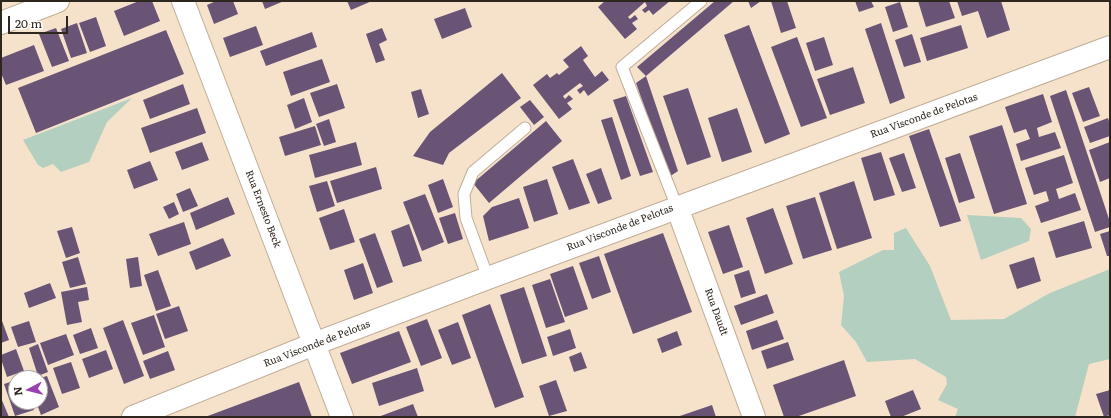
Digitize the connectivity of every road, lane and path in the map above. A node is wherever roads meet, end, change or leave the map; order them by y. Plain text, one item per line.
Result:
1 (58, 1) edge
2 (183, 1) edge
3 (701, 1) edge
4 (1, 23) edge
5 (1110, 47) edge
6 (525, 128) dead end
7 (677, 207) junction
8 (488, 278) junction
9 (314, 344) junction
10 (133, 417) edge
11 (342, 417) edge
12 (754, 417) edge

1 - 4 street
2 - 9 street, Rua Ernesto Beck
3 - 7 lane
5 - 7 street, Rua Visconde de Pelotas
6 - 8 lane
7 - 8 street, Rua Visconde de Pelotas
7 - 12 street, Rua Daudt
8 - 9 street, Rua Visconde de Pelotas
9 - 10 street, Rua Visconde de Pelotas
9 - 11 street, Rua Ernesto Beck

